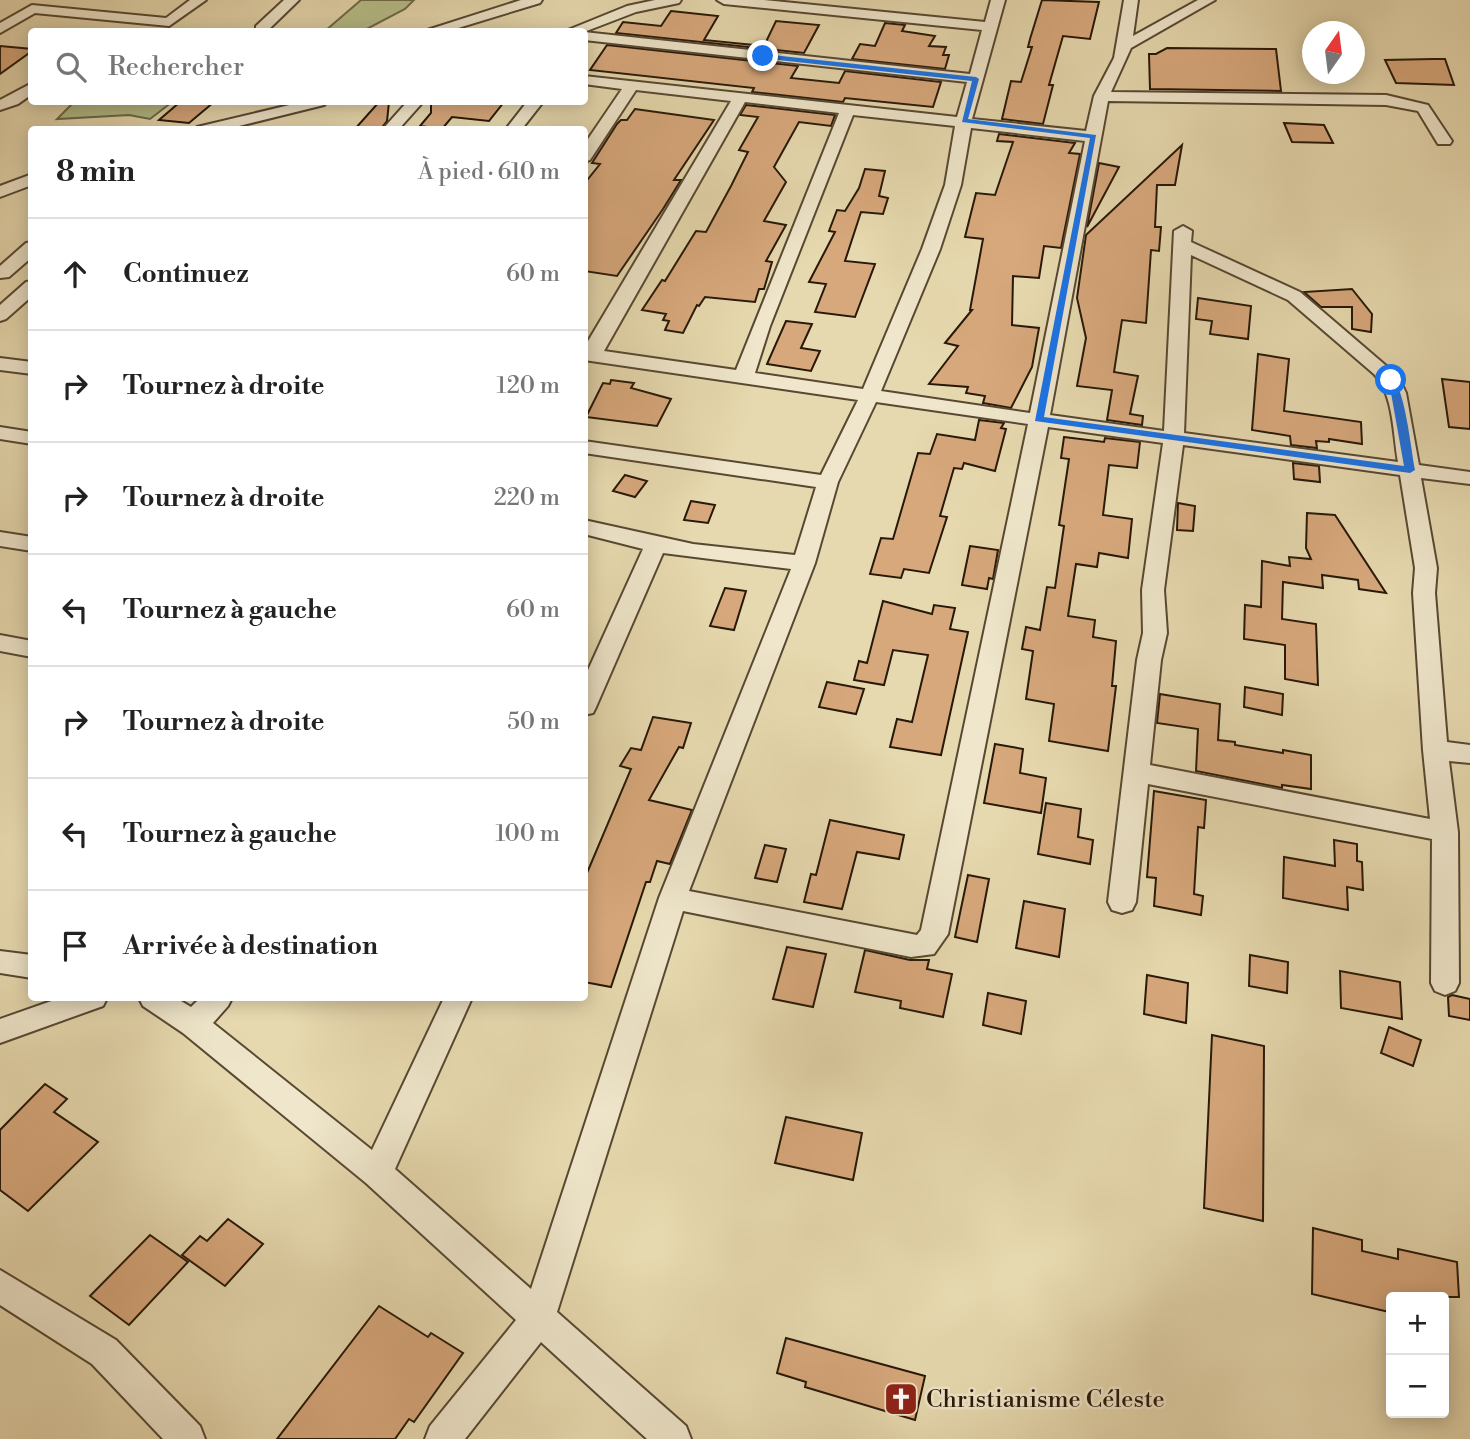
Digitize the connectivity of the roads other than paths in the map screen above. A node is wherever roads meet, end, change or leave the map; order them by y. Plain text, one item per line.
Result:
1 (199, 0) edge
2 (292, 0) edge
3 (495, 0) edge
4 (535, 0) edge
5 (613, 0) edge
6 (674, 0) edge
7 (724, 0) edge
8 (998, 0) edge
9 (1130, 0) edge
10 (1208, 0) edge
11 (510, 7) junction
12 (632, 9) junction
13 (123, 19) junction
14 (991, 27) junction
15 (111, 28) edge
16 (262, 28) edge
17 (441, 28) edge
18 (581, 28) edge
19 (0, 29) edge
20 (588, 36) edge
21 (1124, 46) junction
22 (976, 79) junction
23 (588, 80) edge
24 (633, 84) junction
25 (28, 90) edge
26 (741, 96) junction
27 (1101, 96) junction
28 (305, 105) edge
29 (310, 105) edge
30 (412, 105) edge
31 (533, 105) edge
32 (0, 106) edge
33 (848, 109) junction
34 (964, 121) junction
35 (218, 126) edge
36 (281, 126) edge
37 (393, 126) edge
38 (515, 126) edge
39 (1094, 137) junction
40 (1444, 141) dead end
41 (588, 151) edge
42 (28, 180) edge
43 (5, 187) edge
44 (28, 250) edge
45 (1, 272) edge
46 (28, 276) edge
47 (28, 290) edge
48 (0, 315) edge
49 (588, 354) edge
50 (0, 364) edge
51 (28, 368) edge
52 (744, 376) junction
53 (870, 394) junction
54 (1039, 419) junction
55 (0, 433) edge
56 (28, 437) edge
57 (1174, 438) junction
58 (588, 448) edge
59 (1410, 470) junction
60 (1470, 478) edge
61 (828, 482) junction
62 (588, 528) edge
63 (0, 539) edge
64 (28, 543) edge
65 (655, 547) junction
66 (804, 563) junction
67 (0, 643) edge
68 (28, 648) edge
69 (588, 697) edge
70 (1435, 750) junction
71 (1470, 754) edge
72 (1136, 772) junction
73 (1445, 832) junction
74 (673, 898) junction
75 (1122, 902) dead end
76 (0, 961) edge
77 (28, 966) edge
78 (1445, 983) dead end
79 (85, 1001) edge
80 (158, 1001) edge
81 (215, 1001) edge
82 (457, 1001) edge
83 (193, 1024) junction
84 (0, 1031) edge
85 (377, 1173) junction
86 (0, 1286) edge
87 (538, 1319) junction
88 (187, 1439) edge
89 (443, 1439) edge
90 (673, 1439) edge

1 - 13 street
2 - 16 street
3 - 11 street
4 - 11 street
5 - 12 street
6 - 12 street
7 - 14 street
8 - 14 street
9 - 21 street
10 - 21 street
11 - 17 street
12 - 18 street
13 - 15 street
13 - 19 street
14 - 22 street
20 - 22 street
21 - 27 street
22 - 34 street
23 - 24 street
24 - 26 street
24 - 41 street
25 - 32 street
26 - 33 street
26 - 49 street
27 - 39 street
27 - 40 street
28 - 35 street
29 - 36 street
30 - 37 street
31 - 38 street
33 - 34 street
33 - 52 street
34 - 39 street
34 - 53 street
39 - 54 street
42 - 43 street
44 - 45 street
45 - 46 street
47 - 48 street
49 - 52 street
50 - 51 street
52 - 53 street
53 - 54 street
53 - 61 street
54 - 57 street
54 - 74 street
55 - 56 street
57 - 59 street
57 - 59 street
57 - 72 street
58 - 61 street
59 - 60 street
59 - 70 street
61 - 66 street
62 - 65 street
63 - 64 street
65 - 66 street
65 - 69 street
66 - 74 street
67 - 68 street
70 - 71 street
70 - 73 street
72 - 73 street
72 - 75 street
73 - 78 street
74 - 87 street
76 - 77 street
79 - 84 street
80 - 83 street
81 - 83 street
82 - 85 street
83 - 85 street
85 - 87 street
86 - 88 street
87 - 89 street
87 - 90 street

